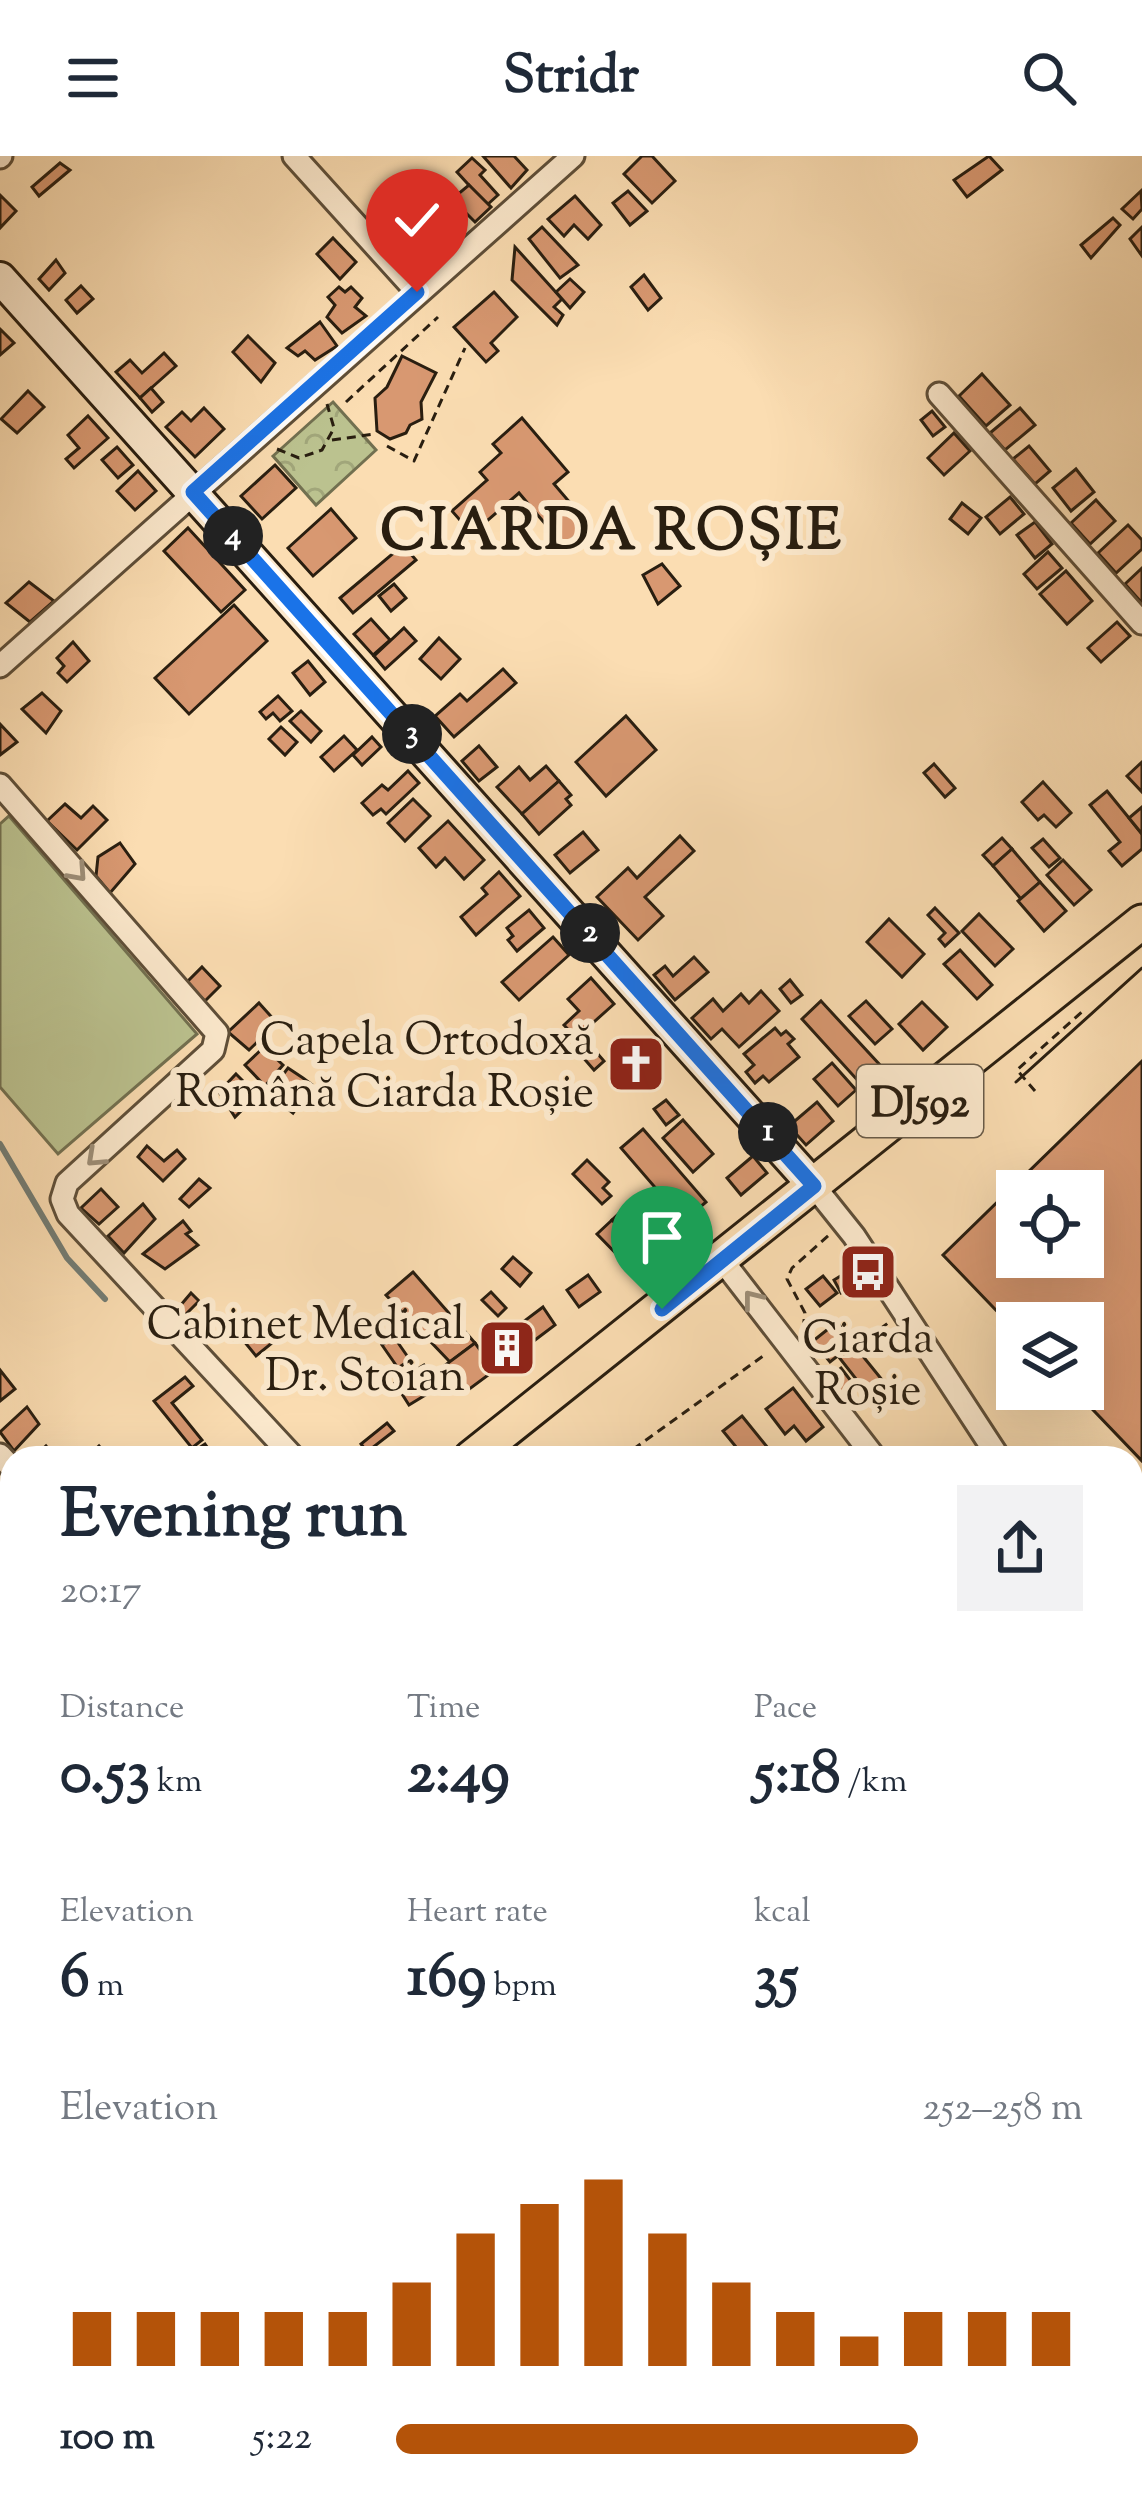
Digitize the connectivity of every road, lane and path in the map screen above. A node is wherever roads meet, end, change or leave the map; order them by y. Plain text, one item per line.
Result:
1 (295, 156) edge
2 (573, 156) edge
3 (0, 278) edge
4 (417, 292) junction
5 (438, 317) dead end
6 (465, 348) dead end
7 (939, 394) dead end
8 (346, 402) dead end
9 (327, 404) dead end
10 (375, 434) dead end
11 (330, 440) junction
12 (387, 446) dead end
13 (277, 449) dead end
14 (193, 492) junction
15 (1142, 623) edge
16 (0, 666) edge
17 (0, 785) edge
18 (1142, 922) edge
19 (1083, 1011) dead end
20 (1035, 1091) dead end
21 (814, 1186) junction
22 (832, 1232) dead end
23 (722, 1260) junction
24 (903, 1312) junction
25 (784, 1341) junction
26 (856, 1348) dead end
27 (283, 1446) edge
28 (486, 1446) edge
29 (638, 1446) edge
30 (866, 1446) edge
31 (991, 1446) edge

1 - 4 street
2 - 4 street
3 - 14 street
4 - 14 street
5 - 8 path
6 - 12 path
7 - 15 street
9 - 11 path
10 - 11 path
11 - 13 path
14 - 16 street
14 - 21 street
17 -> 27 street
18 - 21 main road, DJ592
19 - 20 path
21 - 23 main road, DJ592
21 - 24 street
22 - 25 path
25 -> 23 street
23 - 28 main road, DJ592
24 - 26 path
24 - 31 street
25 - 29 path
25 - 30 street

